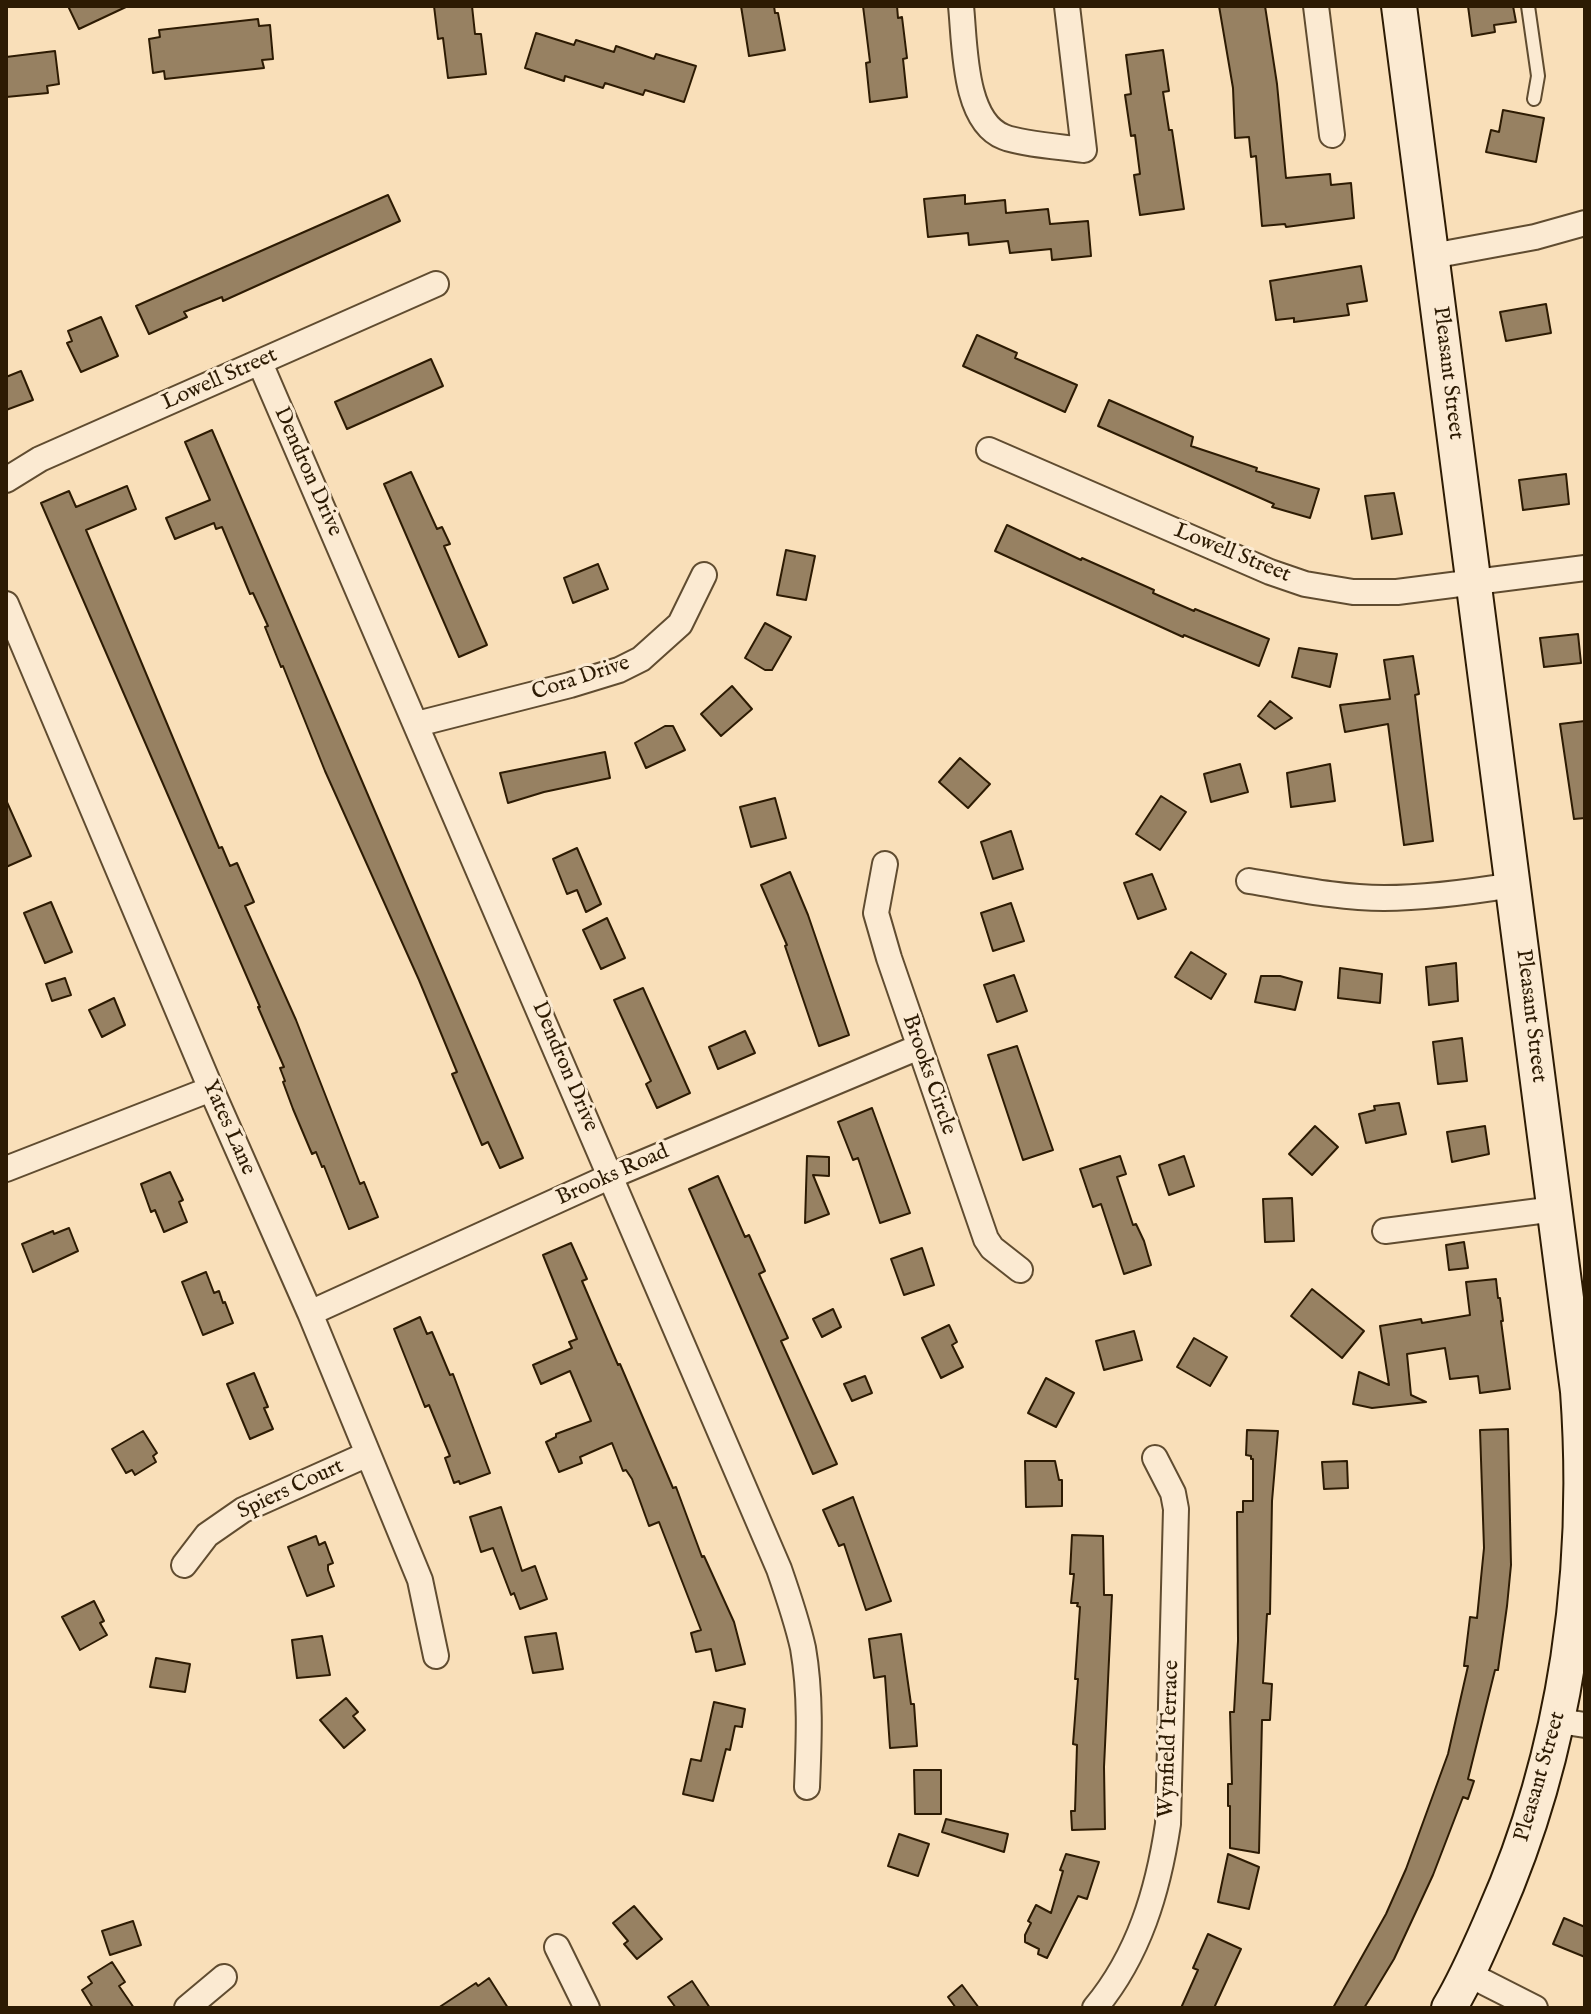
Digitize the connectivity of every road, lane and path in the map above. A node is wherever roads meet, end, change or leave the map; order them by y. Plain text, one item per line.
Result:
1 (961, 6) edge
2 (1067, 6) edge
3 (1316, 6) edge
4 (1399, 6) edge
5 (1528, 6) edge
6 (1534, 99) dead end
7 (1332, 135) dead end
8 (1585, 223) edge
9 (1432, 256) junction
10 (436, 284) dead end
11 (260, 363) junction
12 (989, 450) dead end
13 (6, 480) edge
14 (1585, 568) edge
15 (704, 575) dead end
16 (1473, 582) junction
17 (6, 604) edge
18 (417, 724) junction
19 (885, 864) dead end
20 (1249, 881) dead end
21 (1513, 885) junction
22 (919, 1047) junction
23 (211, 1089) junction
24 (6, 1169) edge
25 (611, 1176) junction
26 (1555, 1209) junction
27 (1385, 1231) dead end
28 (1020, 1270) dead end
29 (310, 1313) junction
30 (368, 1454) junction
31 (1155, 1458) dead end
32 (184, 1565) dead end
33 (436, 1656) dead end
34 (1572, 1723) edge
35 (807, 1787) dead end
36 (557, 1947) dead end
37 (1468, 1974) junction
38 (224, 1977) dead end
39 (187, 2008) edge
40 (587, 2008) edge
41 (1095, 2008) edge
42 (1449, 2008) edge
43 (1535, 2008) edge

1 - 2 street
3 - 7 street
4 - 9 street, Pleasant Street
5 - 6 lane
8 - 9 street
9 - 16 street, Pleasant Street
10 - 11 street, Lowell Street
11 - 13 street, Lowell Street
11 - 18 street, Dendron Drive
12 - 16 street, Lowell Street
14 - 16 street, Lowell Street
15 - 18 street, Cora Drive
16 - 21 street, Pleasant Street
17 - 23 street, Yates Lane
18 - 25 street, Dendron Drive
19 - 22 street, Brooks Circle
20 - 21 street
21 - 26 street, Pleasant Street
22 - 25 street, Brooks Road
22 - 28 street, Brooks Circle
23 - 24 street
23 - 29 street, Yates Lane
25 - 29 street, Brooks Road
25 - 35 street, Dendron Drive
26 - 27 street
26 - 34 street, Pleasant Street
29 - 30 street, Yates Lane
30 - 32 street, Spiers Court
30 - 33 street, Yates Lane
31 - 41 street, Wynfield Terrace
34 - 37 street, Pleasant Street
36 - 40 street
37 - 42 street, Pleasant Street
37 - 43 street
38 - 39 street

